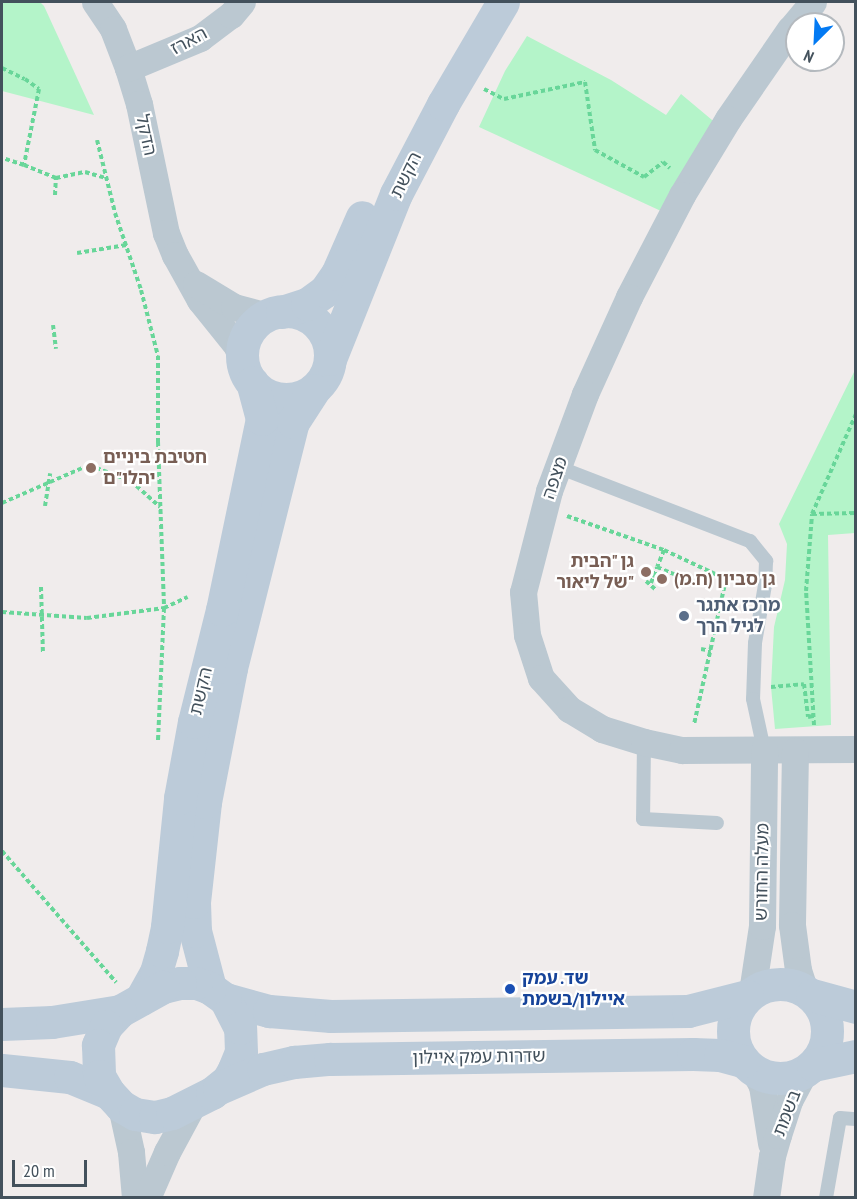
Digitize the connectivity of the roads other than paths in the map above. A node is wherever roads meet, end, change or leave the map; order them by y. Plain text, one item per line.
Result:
1 (95, 2) edge
2 (242, 2) edge
3 (477, 2) edge
4 (503, 2) edge
5 (813, 2) edge
6 (128, 68) junction
7 (184, 274) junction
8 (277, 313) junction
9 (330, 359) junction
10 (248, 376) junction
11 (314, 390) junction
12 (558, 467) junction
13 (644, 742) junction
14 (855, 749) edge
15 (764, 750) junction
16 (805, 750) junction
17 (717, 823) dead end
18 (809, 993) junction
19 (217, 994) junction
20 (749, 994) junction
21 (132, 1004) junction
22 (855, 1007) edge
23 (2, 1024) edge
24 (855, 1056) edge
25 (748, 1065) junction
26 (809, 1068) junction
27 (2, 1070) edge
28 (206, 1095) junction
29 (115, 1099) junction
30 (855, 1119) edge
31 (772, 1156) junction
32 (135, 1197) edge
33 (147, 1197) edge
34 (766, 1197) edge
35 (826, 1197) edge

1 - 6 street, הדקל
2 - 6 street, הארז
3 - 8 street, הקשת
4 - 9 street, הקשת
5 - 12 street, מצפה
6 - 7 street, הדקל
7 - 8 street
7 - 10 street, הדקל
8 - 9 street
8 - 10 street
9 - 11 street
10 - 11 street
10 - 21 street, הקשת
11 - 19 street, הקשת
12 - 13 street, מצפה
12 - 15 lane
13 - 15 street, מצפה
13 - 17 lane
14 - 16 street, מצפה
15 - 16 street, מצפה
15 - 20 street, מעלה החורש
16 - 18 street, מעלה החורש
18 - 20 street
18 - 22 street
18 - 26 street
19 - 20 street
19 - 21 street
19 - 28 street
20 - 25 street
21 - 23 street
21 - 29 street
24 - 26 street
25 - 26 street
25 - 28 street, שדרות עמק איילון
25 - 31 street, בשמת
26 - 31 street, בשמת
27 - 29 street
28 - 29 street
28 - 33 street
29 - 32 street
30 - 35 lane
31 - 34 street, בשמת

